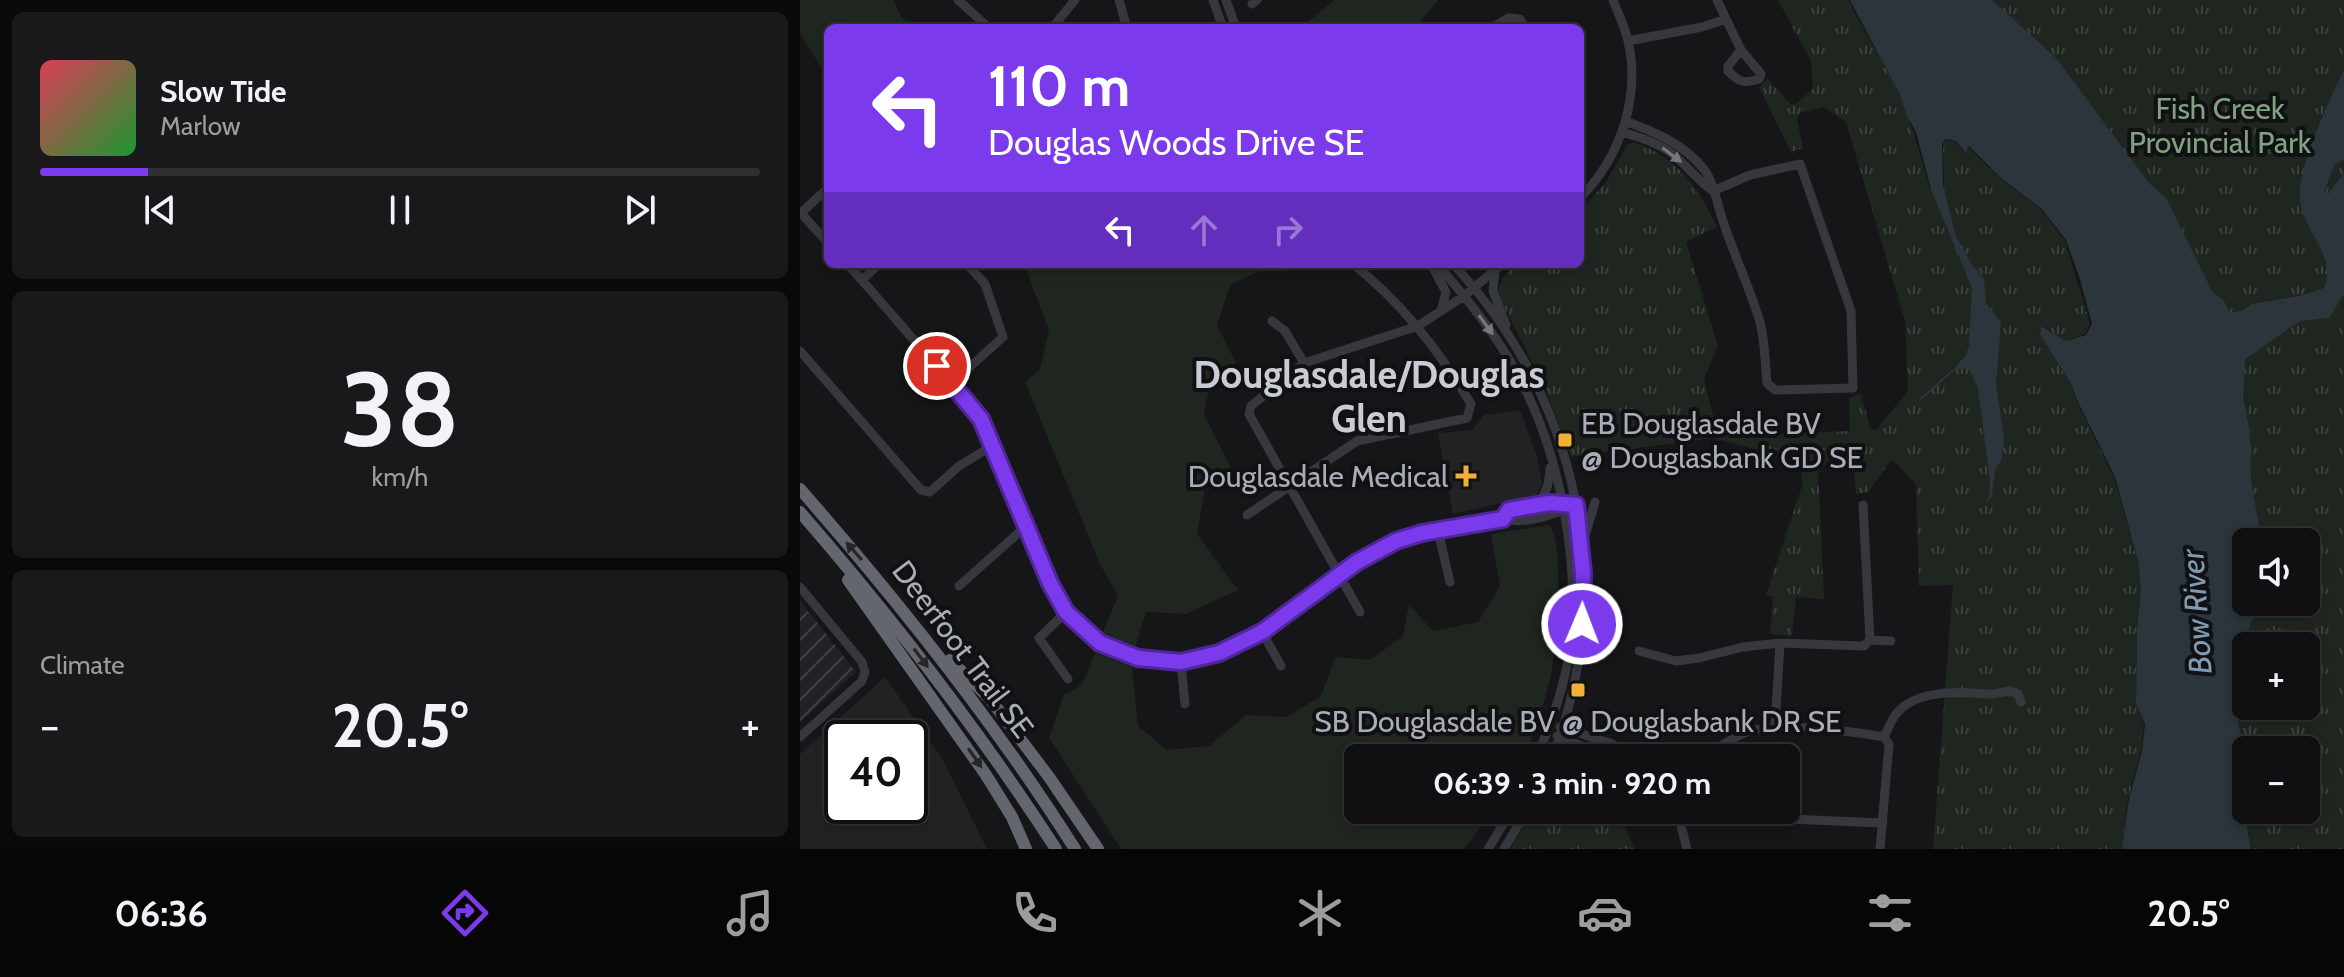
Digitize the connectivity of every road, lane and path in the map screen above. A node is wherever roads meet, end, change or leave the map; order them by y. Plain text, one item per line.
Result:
1 (958, 0) edge
2 (1075, 0) edge
3 (1119, 0) edge
4 (1213, 0) edge
5 (1226, 0) edge
6 (1613, 0) edge
7 (1717, 0) edge
8 (1726, 19) junction
9 (985, 24) edge
10 (1055, 24) edge
11 (1126, 24) edge
12 (1222, 24) edge
13 (1235, 24) edge
14 (1498, 24) edge
15 (1523, 24) edge
16 (1628, 41) junction
17 (1741, 50) dead end
18 (1624, 126) junction
19 (1713, 191) junction
20 (824, 192) edge
21 (1584, 193) edge
22 (800, 213) edge
23 (824, 239) edge
24 (851, 268) edge
25 (875, 268) edge
26 (971, 268) edge
27 (1358, 268) edge
28 (1433, 268) edge
29 (1440, 268) edge
30 (1457, 268) edge
31 (1498, 268) edge
32 (1499, 268) edge
33 (862, 280) junction
34 (1475, 287) junction
35 (1464, 296) junction
36 (1441, 311) junction
37 (1272, 321) dead end
38 (1418, 326) junction
39 (1507, 332) junction
40 (800, 351) edge
41 (1304, 363) junction
42 (952, 383) junction
43 (992, 446) junction
44 (1551, 462) junction
45 (1289, 488) junction
46 (800, 489) edge
47 (1595, 502) dead end
48 (1537, 504) junction
49 (1576, 505) junction
50 (1863, 505) dead end
51 (1563, 507) junction
52 (800, 512) edge
53 (1247, 515) dead end
54 (1503, 519) junction
55 (1025, 527) junction
56 (1438, 531) junction
57 (1582, 550) junction
58 (1337, 576) junction
59 (1450, 582) dead end
60 (959, 586) dead end
61 (800, 587) edge
62 (1066, 612) junction
63 (1360, 612) dead end
64 (1262, 632) junction
65 (921, 633) junction
66 (1870, 640) junction
67 (1891, 641) dead end
68 (1780, 643) junction
69 (1639, 651) dead end
70 (1181, 662) junction
71 (1281, 666) dead end
72 (1068, 679) dead end
73 (2021, 702) dead end
74 (1185, 704) dead end
75 (1563, 727) junction
76 (1775, 727) junction
77 (1549, 728) junction
78 (800, 737) edge
79 (1884, 737) junction
80 (1560, 738) junction
81 (1542, 744) edge
82 (1558, 744) edge
83 (1577, 744) edge
84 (1612, 744) edge
85 (1724, 744) edge
86 (1800, 820) edge
87 (1883, 823) junction
88 (1503, 824) edge
89 (1519, 824) edge
90 (1681, 824) edge
91 (1026, 849) edge
92 (1056, 849) edge
93 (1075, 849) edge
94 (1098, 849) edge
95 (1488, 849) edge
96 (1504, 849) edge
97 (1687, 849) edge
98 (1880, 849) edge

1 - 9 street
2 - 10 street
3 - 11 street
4 - 12 street
5 - 13 street
6 - 16 street
7 - 8 street
8 - 16 street
8 - 17 street
14 - 15 street
16 - 18 street
18 - 19 street
18 - 21 street
19 - 19 street
20 - 22 street
22 - 23 street
24 - 33 street
25 - 33 street
26 - 42 street
27 - 38 street
28 - 36 street
29 - 35 street
30 - 34 street
31 - 34 street
32 - 39 street
33 - 42 street
34 - 35 street
34 - 39 street
35 - 36 street
35 -> 44 street
36 - 38 street
37 - 41 street
38 - 41 street
38 - 45 street
39 - 49 street
40 - 43 street
41 - 45 street
42 - 43 street
43 - 55 street
44 - 48 street
44 - 51 street
45 - 53 street
45 - 58 street
65 -> 46 highway, Deerfoot Trail SE
47 - 57 street
48 - 51 street
48 - 54 street
49 - 51 street
49 - 57 street
50 - 66 street
51 - 54 street
51 - 77 street
52 -> 91 highway
52 -> 92 highway, Deerfoot Trail SE
54 - 56 street
55 - 60 street
55 - 62 street
56 - 58 street
56 - 59 street
57 - 75 street
58 - 63 street
58 - 64 street
61 - 78 street
62 - 70 street
62 - 72 street
64 - 70 street
64 - 71 street
65 - 93 highway, Deerfoot Trail SE
65 - 94 highway
66 - 67 street
66 - 68 street
68 - 69 street
68 - 76 street
70 - 74 street
73 - 79 street
75 - 77 street
75 - 80 street
75 - 84 street
76 - 79 street
76 - 85 street
77 - 80 street
77 - 81 street
79 - 87 street
80 - 82 street
80 - 83 street
86 - 87 street
87 - 98 street
88 - 95 street
89 - 96 street
90 - 97 street

